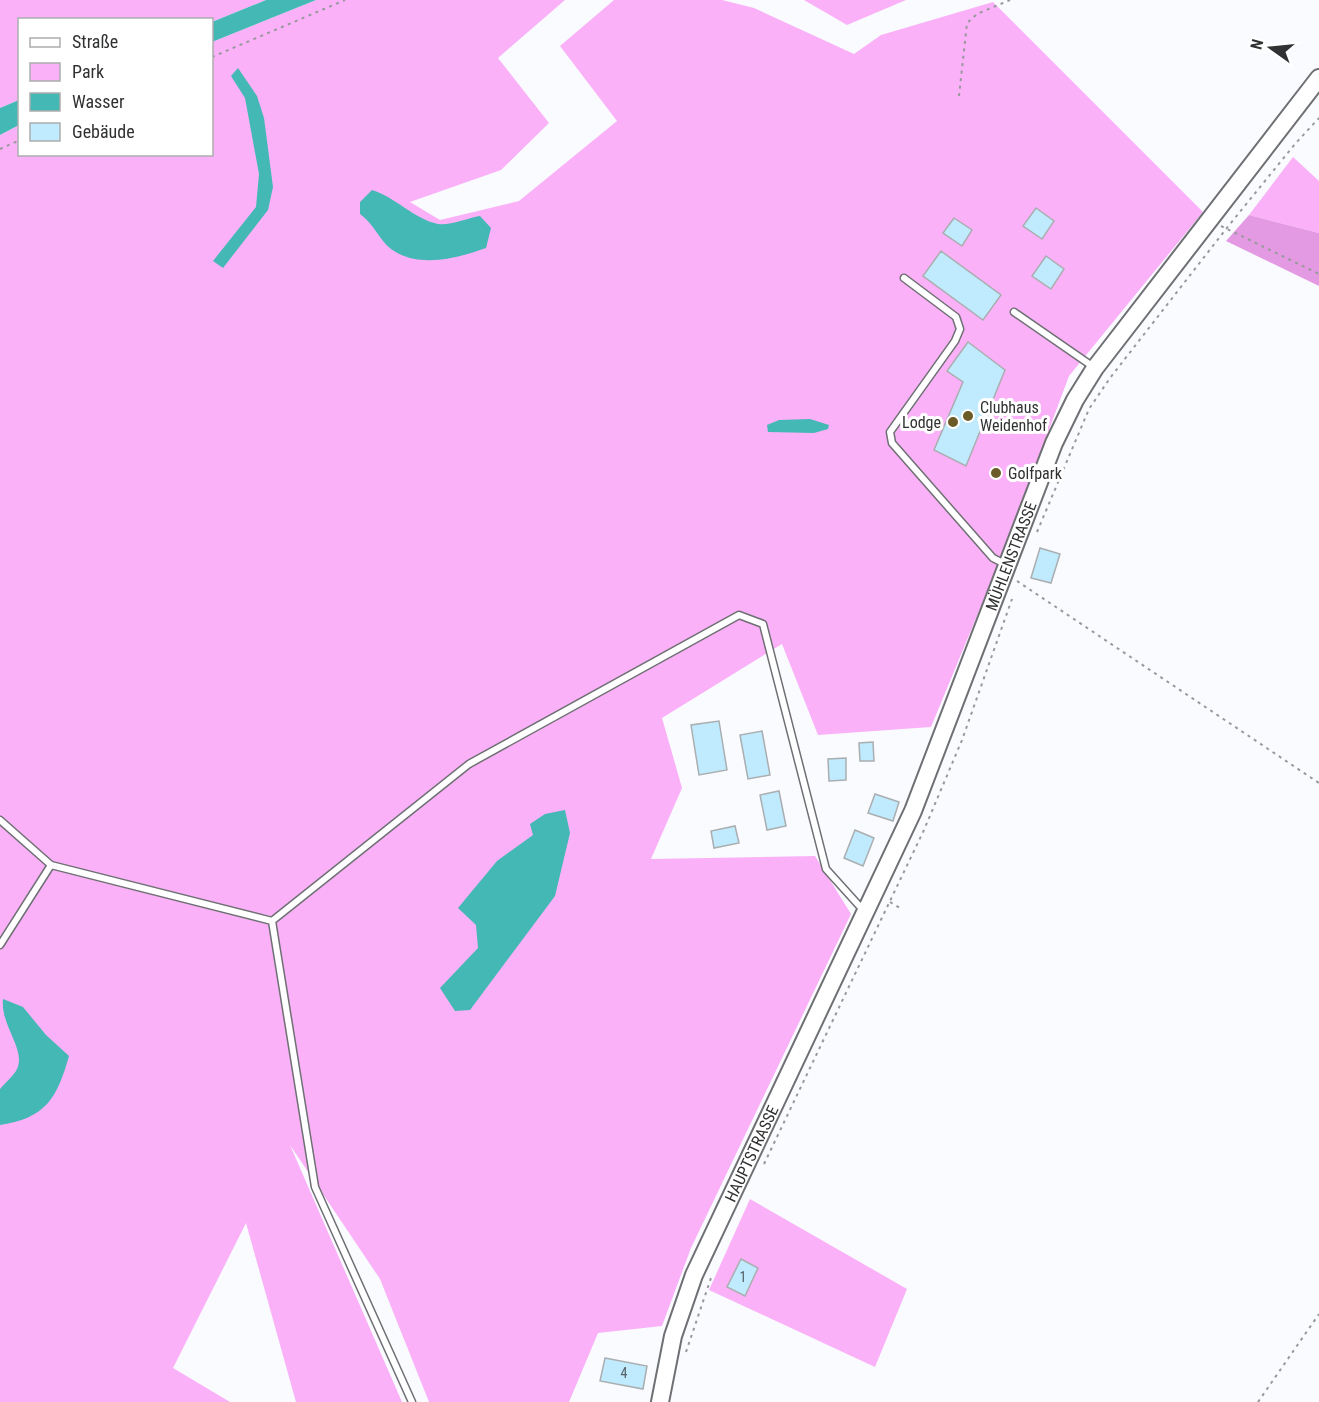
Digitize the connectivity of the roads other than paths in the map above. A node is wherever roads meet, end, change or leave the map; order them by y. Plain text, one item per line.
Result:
1 (1319, 78) edge
2 (1319, 96) edge
3 (1249, 172) junction
4 (904, 278) dead end
5 (1014, 312) dead end
6 (1095, 368) junction
7 (1010, 573) junction
8 (0, 820) edge
9 (51, 865) junction
10 (865, 913) junction
11 (272, 921) junction
12 (0, 945) edge
13 (412, 1402) edge
14 (660, 1402) edge

1 - 3 main road, MÜHLENSTRASSE
2 - 3 main road, MÜHLENSTRASSE
3 - 6 main road, MÜHLENSTRASSE
4 - 7 lane
5 - 6 lane
6 - 7 main road, MÜHLENSTRASSE
7 - 10 main road, MÜHLENSTRASSE
8 - 9 lane
9 - 11 lane
9 - 12 lane
10 - 11 lane
10 - 14 main road, HAUPTSTRASSE
11 - 13 lane

